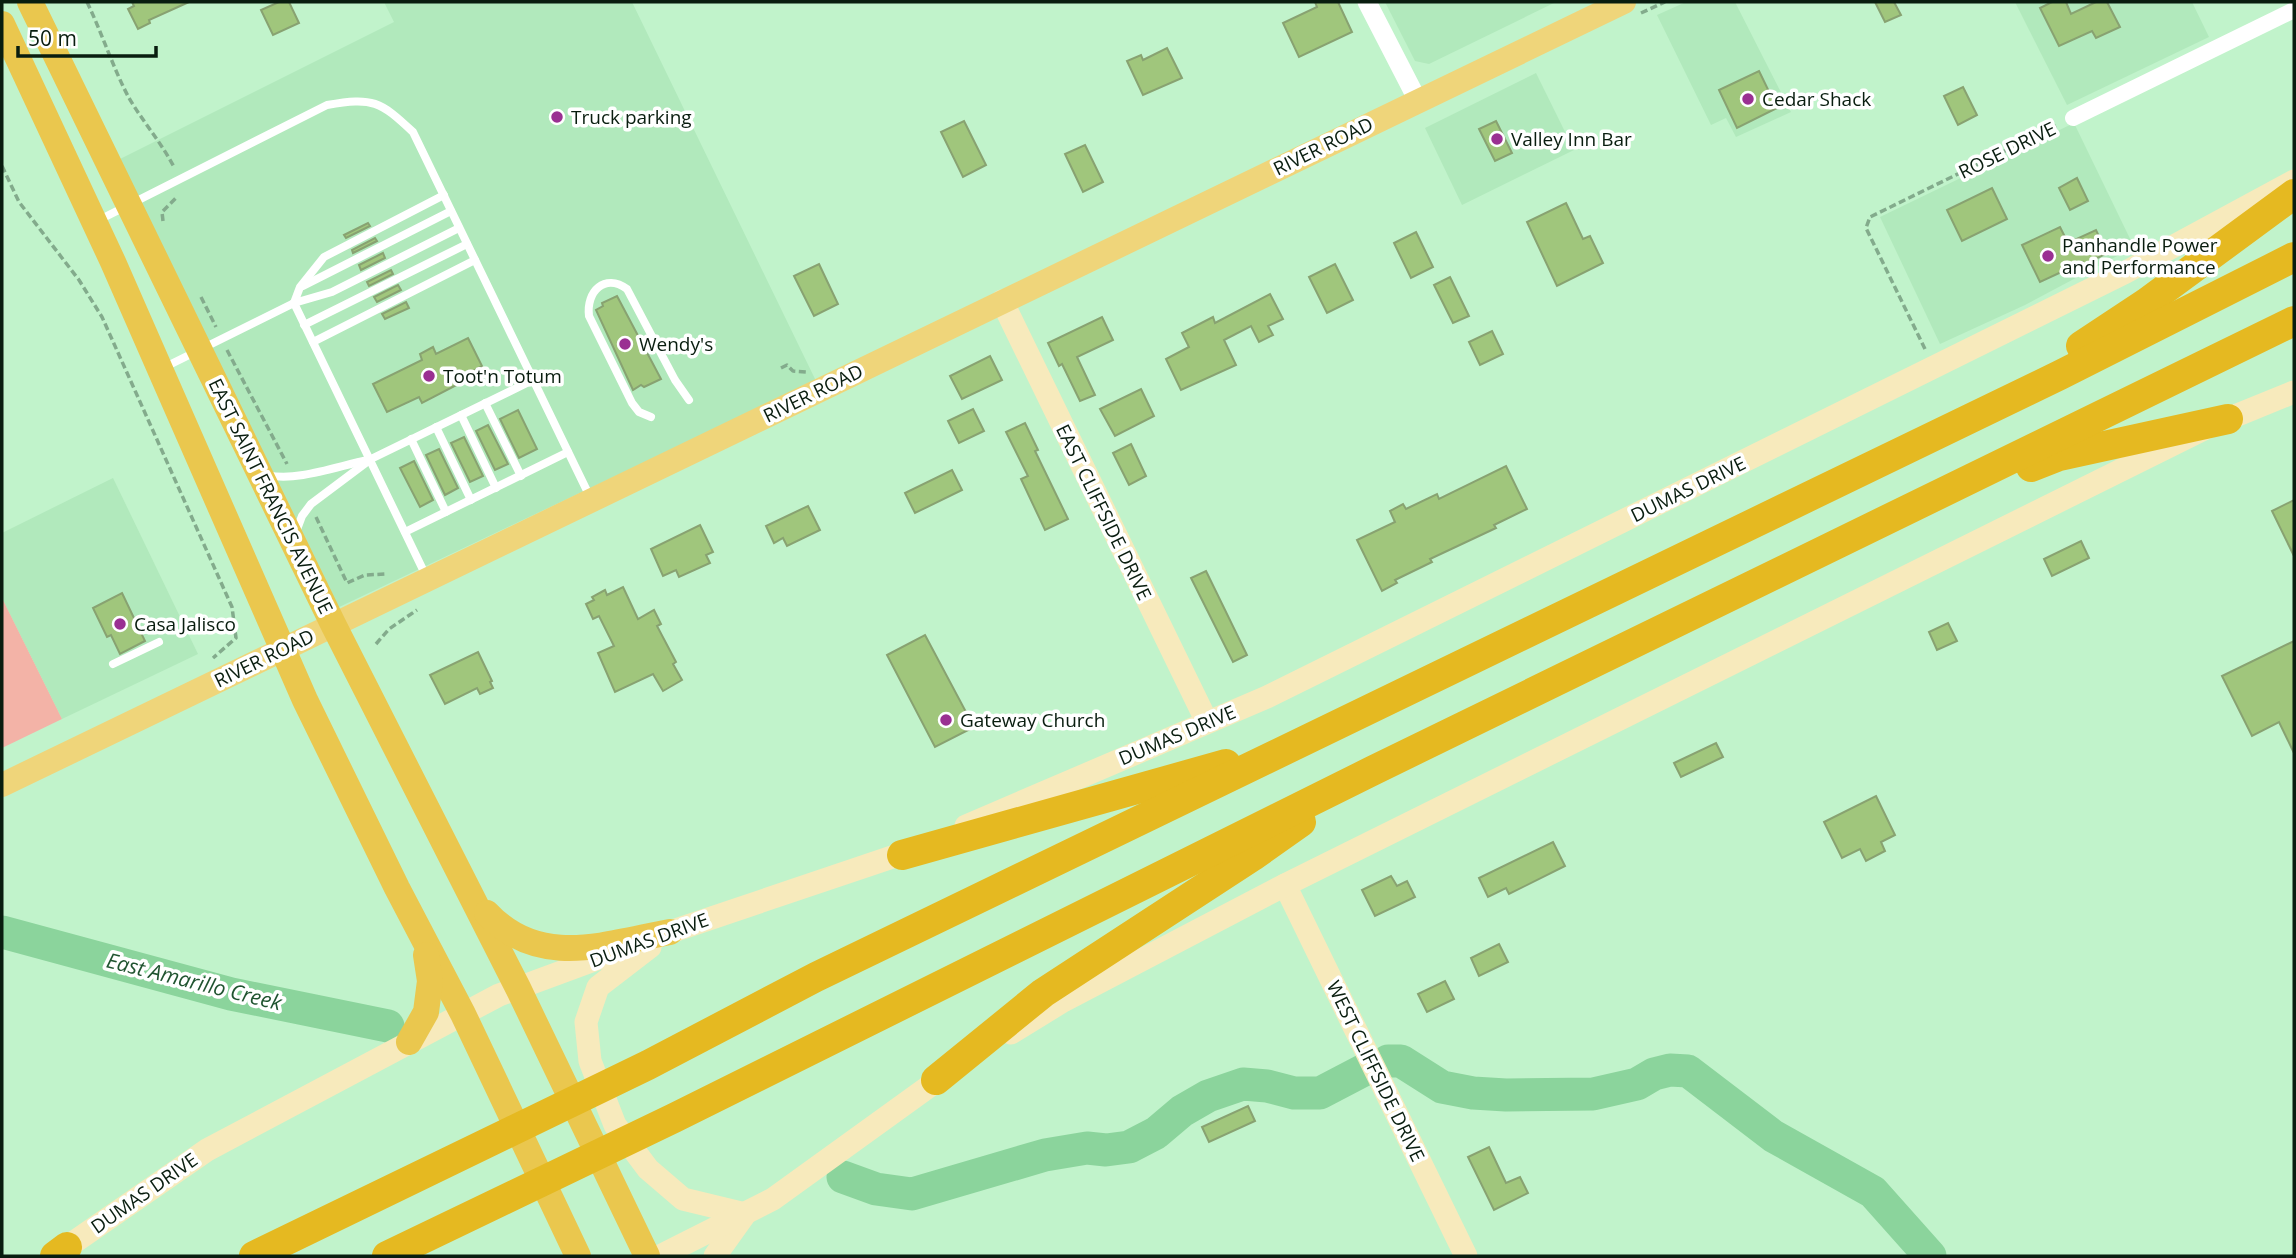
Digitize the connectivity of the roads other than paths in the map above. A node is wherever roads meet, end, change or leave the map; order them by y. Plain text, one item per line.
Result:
1 (30, 2) edge
2 (1367, 2) edge
3 (1624, 2) edge
4 (2294, 10) edge
5 (2, 24) edge
6 (1418, 101) junction
7 (2073, 118) road end
8 (2294, 181) edge
9 (2294, 194) edge
10 (444, 195) junction
11 (128, 205) junction
12 (451, 211) junction
13 (94, 222) junction
14 (460, 228) junction
15 (467, 244) junction
16 (2294, 257) edge
17 (475, 260) junction
18 (300, 287) junction
19 (1002, 301) junction
20 (294, 303) junction
21 (2294, 321) edge
22 (304, 325) junction
23 (313, 342) junction
24 (211, 344) junction
25 (160, 370) junction
26 (533, 380) junction
27 (2294, 392) edge
28 (689, 400) dead end
29 (485, 403) junction
30 (1986, 410) junction
31 (461, 415) junction
32 (651, 417) dead end
33 (2228, 419) junction
34 (436, 427) junction
35 (411, 439) junction
36 (568, 452) junction
37 (370, 459) junction
38 (260, 474) junction
39 (520, 476) junction
40 (496, 488) junction
41 (471, 500) junction
42 (591, 500) junction
43 (446, 512) junction
44 (405, 533) junction
45 (1852, 536) junction
46 (294, 542) junction
47 (428, 579) junction
48 (333, 624) junction
49 (159, 642) dead end
50 (282, 649) junction
51 (113, 664) dead end
52 (1207, 722) junction
53 (1294, 746) junction
54 (1372, 771) junction
55 (2, 785) edge
56 (902, 855) junction
57 (1286, 886) junction
58 (472, 897) junction
59 (670, 932) junction
60 (424, 940) junction
61 (518, 988) junction
62 (463, 1014) junction
63 (409, 1042) junction
64 (936, 1080) junction
65 (745, 1214) junction
66 (57, 1253) edge
67 (254, 1256) edge
68 (387, 1256) edge
69 (578, 1256) edge
70 (647, 1256) edge
71 (660, 1256) edge
72 (715, 1256) edge
73 (1466, 1256) edge

1 - 11 highway, EAST SAINT FRANCIS AVENUE
2 - 6 street
3 - 6 main road, RIVER ROAD
4 - 7 street, ROSE DRIVE
5 - 13 highway
6 - 19 main road, RIVER ROAD
8 - 52 main road, DUMAS DRIVE
9 - 30 highway
10 - 11 lane
10 - 12 lane
10 - 18 lane
11 - 13 lane
11 - 24 highway, EAST SAINT FRANCIS AVENUE
12 - 14 lane
12 - 18 lane
13 - 25 highway
14 - 15 lane
14 - 20 lane
15 - 17 lane
15 - 22 lane
16 - 30 highway
17 - 23 lane
17 - 26 lane
18 - 20 lane
19 - 42 main road, RIVER ROAD
19 - 52 main road, EAST CLIFFSIDE DRIVE
20 - 22 lane
20 - 24 lane
21 - 45 highway
22 - 23 lane
23 - 37 lane
24 - 25 lane
24 - 38 highway, EAST SAINT FRANCIS AVENUE
25 - 50 highway
26 - 29 lane
26 - 36 lane
27 - 33 main road
28 - 32 lane
29 - 31 lane
29 - 39 lane
30 - 53 highway
31 - 34 lane
31 - 40 lane
33 - 45 highway
33 - 57 main road
34 - 35 lane
34 - 41 lane
35 - 37 lane
35 - 43 lane
36 - 39 lane
36 - 42 lane
37 - 38 lane
37 - 44 lane
37 - 46 lane
38 - 46 highway, EAST SAINT FRANCIS AVENUE
39 - 40 lane
40 - 41 lane
41 - 43 lane
42 - 47 main road, RIVER ROAD
43 - 44 lane
44 - 47 lane
45 - 54 highway
46 - 48 highway, EAST SAINT FRANCIS AVENUE
47 - 48 main road, RIVER ROAD
48 - 50 main road, RIVER ROAD
48 - 58 highway, EAST SAINT FRANCIS AVENUE
49 - 51 lane
50 - 55 main road, RIVER ROAD
50 - 60 highway
52 - 56 main road, DUMAS DRIVE
53 - 56 highway
53 - 67 highway
54 - 64 highway
54 - 68 highway
56 - 59 main road, DUMAS DRIVE
57 - 64 main road
57 - 73 main road, WEST CLIFFSIDE DRIVE
58 - 59 highway
58 - 61 highway, EAST SAINT FRANCIS AVENUE
59 - 61 main road, DUMAS DRIVE
59 - 65 main road
60 - 62 highway
60 - 63 highway
61 - 62 main road, DUMAS DRIVE
61 - 70 highway, EAST SAINT FRANCIS AVENUE
62 - 63 main road, DUMAS DRIVE
62 - 69 highway
63 - 66 main road, DUMAS DRIVE
64 - 65 main road
65 - 71 main road
65 - 72 main road

